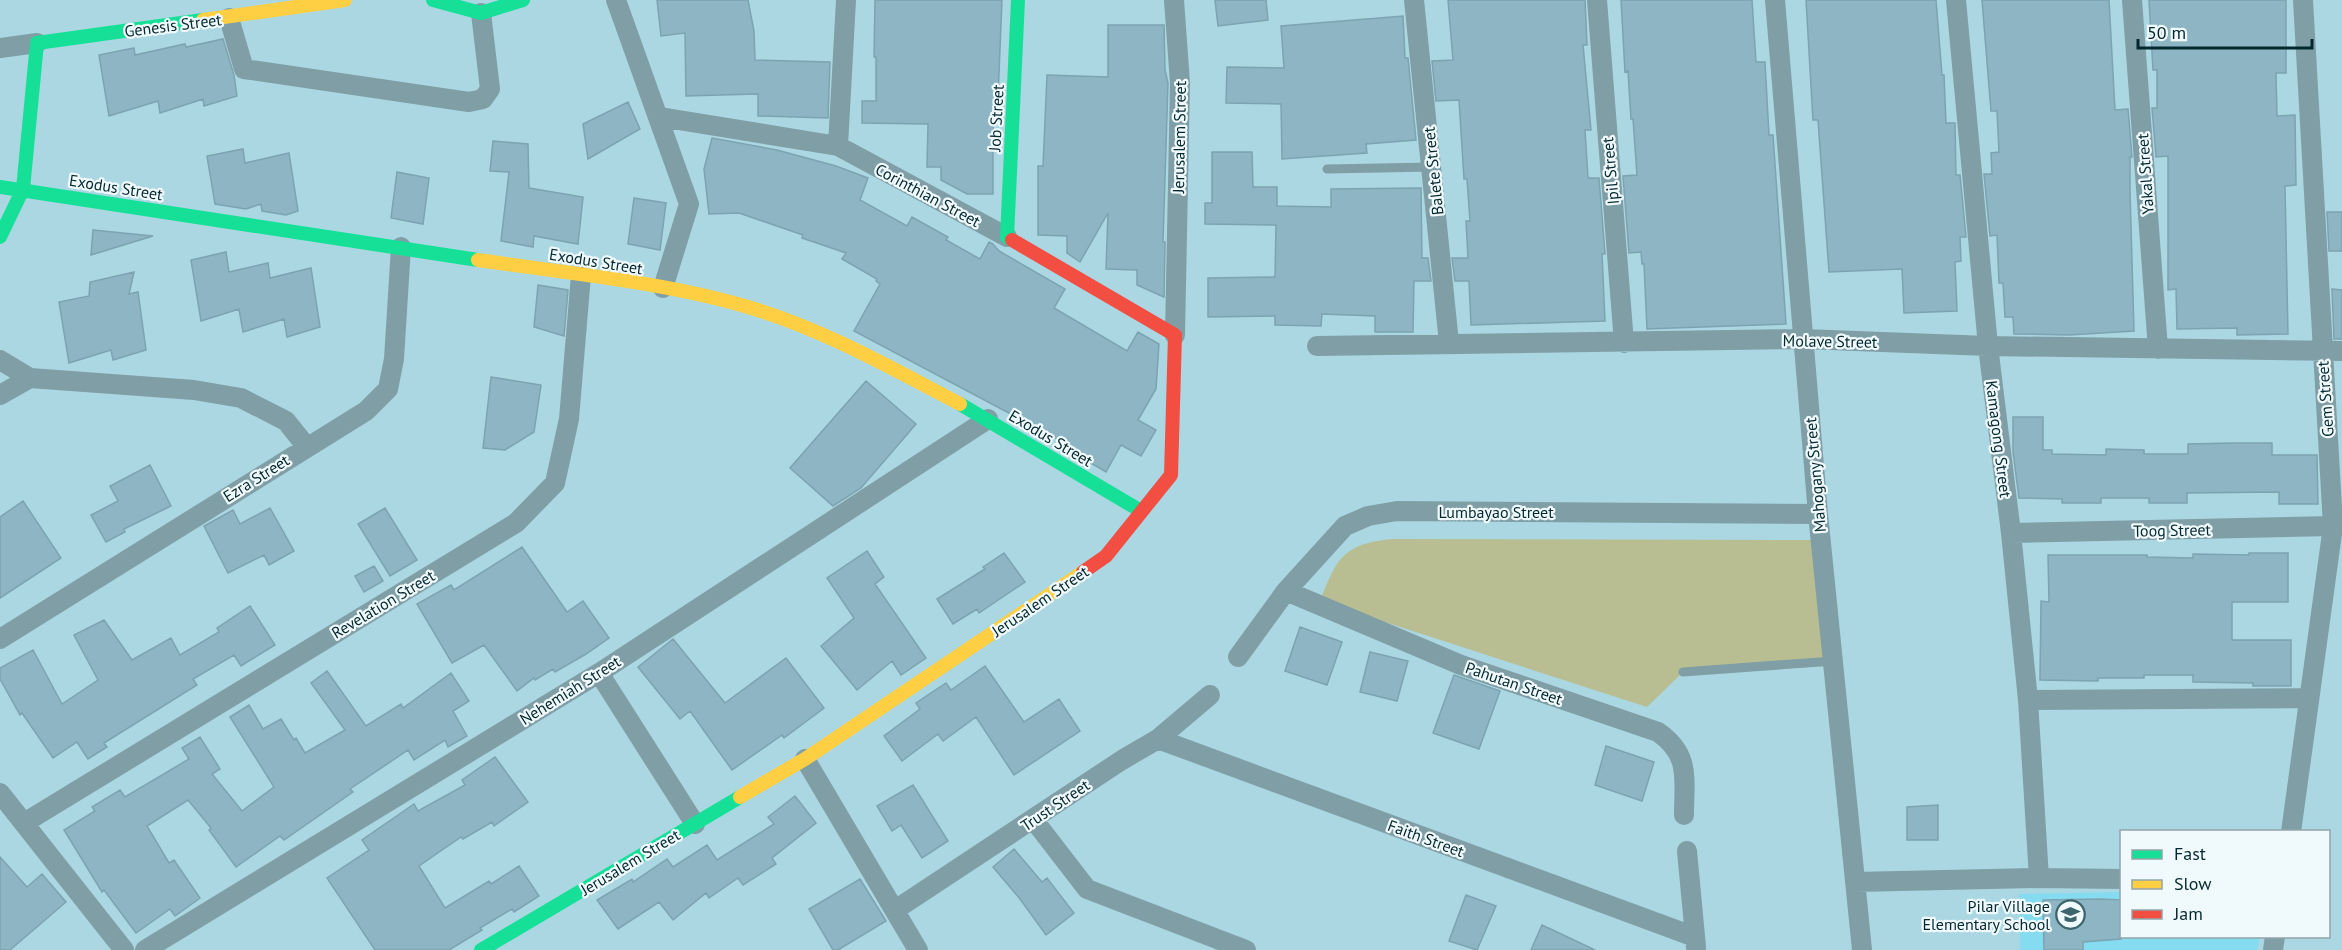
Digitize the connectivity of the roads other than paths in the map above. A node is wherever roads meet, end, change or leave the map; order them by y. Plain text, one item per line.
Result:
1 (345, 0) edge
2 (433, 0) edge
3 (523, 0) edge
4 (616, 0) edge
5 (846, 0) edge
6 (1018, 0) edge
7 (1174, 0) edge
8 (1414, 0) edge
9 (1597, 0) edge
10 (1775, 0) edge
11 (1956, 0) edge
12 (2132, 0) edge
13 (2303, 0) edge
14 (481, 13) junction
15 (229, 18) junction
16 (37, 43) junction
17 (0, 48) edge
18 (660, 117) junction
19 (838, 146) junction
20 (1432, 167) junction
21 (1327, 169) dead end
22 (0, 187) edge
23 (22, 189) junction
24 (0, 237) edge
25 (1007, 237) junction
26 (401, 248) junction
27 (581, 275) junction
28 (663, 288) junction
29 (1175, 335) junction
30 (1803, 339) junction
31 (1449, 343) junction
32 (1624, 343) junction
33 (1317, 346) dead end
34 (1988, 346) junction
35 (2158, 349) junction
36 (2322, 351) junction
37 (2342, 351) edge
38 (0, 360) edge
39 (30, 378) junction
40 (0, 395) edge
41 (988, 419) junction
42 (306, 447) junction
43 (1141, 511) junction
44 (1818, 514) junction
45 (2333, 526) junction
46 (2011, 533) junction
47 (1286, 591) junction
48 (0, 639) edge
49 (1238, 657) dead end
50 (1833, 661) junction
51 (1683, 672) dead end
52 (599, 673) junction
53 (1210, 695) dead end
54 (2308, 698) junction
55 (2028, 700) junction
56 (1158, 739) junction
57 (805, 759) junction
58 (0, 793) edge
59 (1684, 815) dead end
60 (1033, 819) junction
61 (24, 823) junction
62 (694, 824) junction
63 (2291, 830) edge
64 (1687, 851) dead end
65 (2039, 878) junction
66 (2120, 879) edge
67 (1855, 882) junction
68 (895, 910) junction
69 (1199, 942) edge
70 (1695, 944) edge
71 (124, 950) edge
72 (145, 950) edge
73 (481, 950) edge
74 (918, 950) edge
75 (1246, 950) edge
76 (1862, 950) edge

1 - 15 street, Genesis Street
2 - 14 street
3 - 14 street
4 - 18 street
5 - 19 street
6 - 25 street, Job Street
7 - 29 street, Jerusalem Street
8 - 20 street, Balete Street
9 - 32 street, Ipil Street
10 - 30 street, Mahogany Street
11 - 34 street, Kamagong Street
12 - 35 street, Yakal Street
13 - 36 street, Gem Street
14 - 15 street
15 - 16 street, Genesis Street
16 - 17 street, Genesis Street
16 - 23 street
18 - 19 street, Corinthian Street
18 - 28 street
19 - 25 street, Corinthian Street
20 - 21 lane
20 - 31 street, Balete Street
22 - 23 street, Exodus Street
23 - 24 street
23 - 26 street, Exodus Street
25 - 29 street, Corinthian Street
26 - 27 street, Exodus Street
26 - 42 street, Ezra Street
27 - 28 street, Exodus Street
27 - 61 street, Revelation Street
28 - 41 street, Exodus Street
29 - 43 street, Jerusalem Street
30 - 32 street, Molave Street
30 - 34 street, Molave Street
30 - 44 street, Mahogany Street
31 - 32 street, Molave Street
31 - 33 street, Molave Street
34 - 35 street, Molave Street
34 - 46 street, Kamagong Street
35 - 36 street, Molave Street
36 - 37 street, Molave Street
36 - 45 street, Gem Street
38 - 39 street
39 - 40 street
39 - 42 street
41 - 43 street, Exodus Street
41 - 52 street, Nehemiah Street
42 - 48 street, Ezra Street
43 - 57 street, Jerusalem Street
44 - 47 street, Lumbayao Street
44 - 50 street, Mahogany Street
45 - 46 street, Toog Street
45 - 54 street, Gem Street
46 - 55 street, Kamagong Street
47 - 49 street, Lumbayao Street
47 - 59 street, Pahutan Street
50 - 51 lane
50 - 67 street, Mahogany Street
52 - 62 street
52 - 72 street, Nehemiah Street
53 - 56 street, Trust Street
54 - 55 street
54 - 63 street, Gem Street
55 - 65 street, Kamagong Street
56 - 60 street, Trust Street
56 - 70 street, Faith Street
57 - 62 street, Jerusalem Street
57 - 68 street
58 - 61 street
60 - 68 street, Trust Street
60 - 69 street
61 - 71 street
62 - 73 street, Jerusalem Street
64 - 70 street
65 - 66 street
65 - 67 street
67 - 76 street, Mahogany Street
68 - 74 street
69 - 75 street

